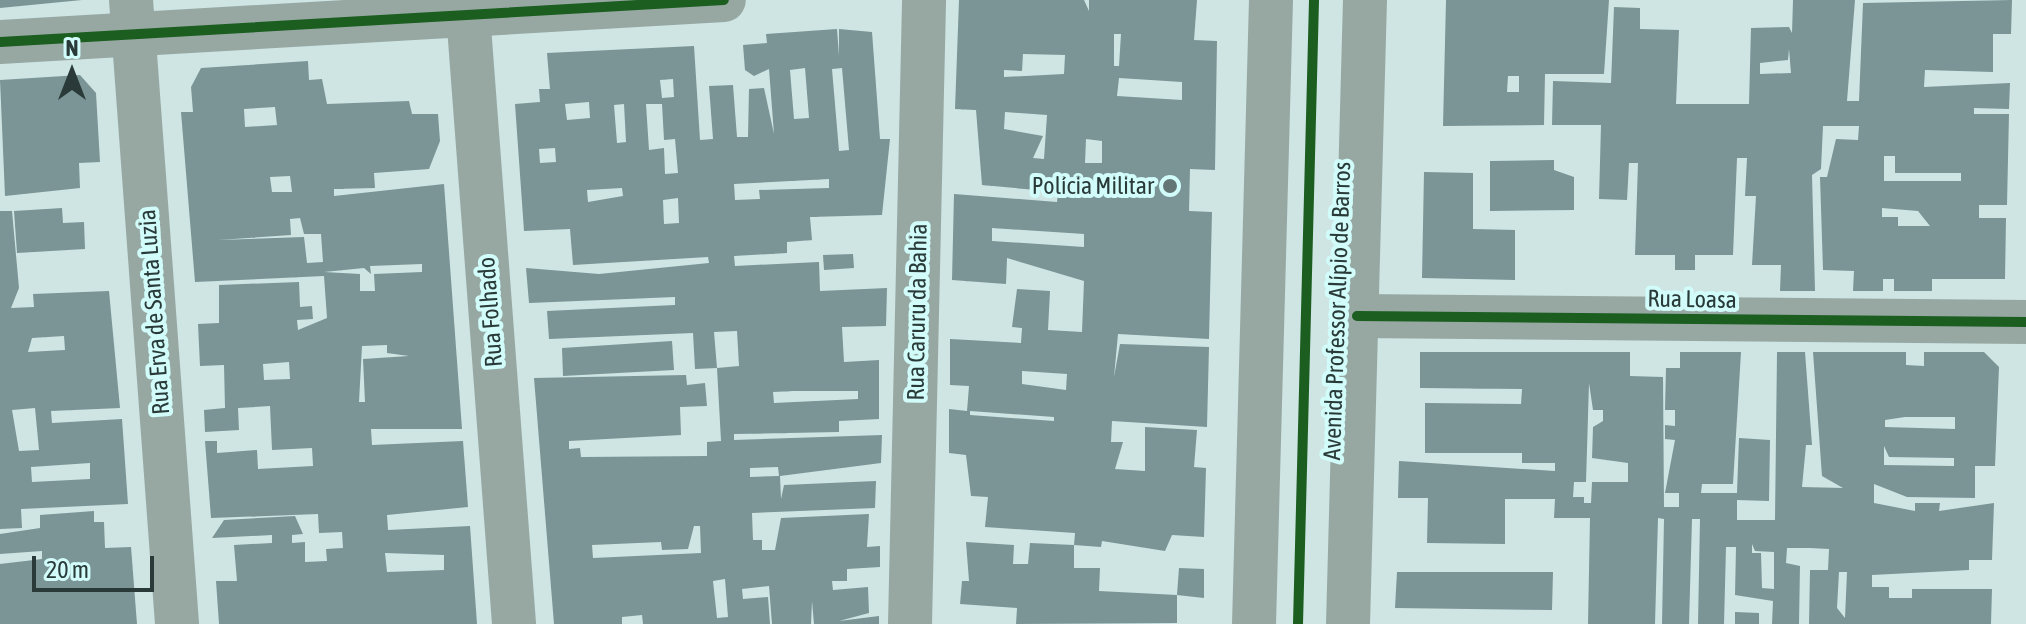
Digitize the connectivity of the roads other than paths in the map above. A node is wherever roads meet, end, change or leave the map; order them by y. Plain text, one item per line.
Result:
1 (724, 0) edge
2 (924, 0) edge
3 (1271, 0) edge
4 (1365, 0) edge
5 (468, 7) edge
6 (132, 17) edge
7 (0, 42) edge
8 (1357, 316) junction
9 (2026, 322) edge
10 (177, 624) edge
11 (514, 624) edge
12 (910, 624) edge
13 (1254, 624) edge
14 (1348, 624) edge

1 - 5 street
2 - 12 street, Rua Caruru da Bahia
3 - 13 street
4 - 8 street, Avenida Professor Alípio de Barros
5 - 6 street
5 - 11 street, Rua Folhado
6 - 7 street
6 - 10 street, Rua Erva de Santa Luzia
8 - 9 street, Rua Loasa
8 - 14 street, Avenida Professor Alípio de Barros

